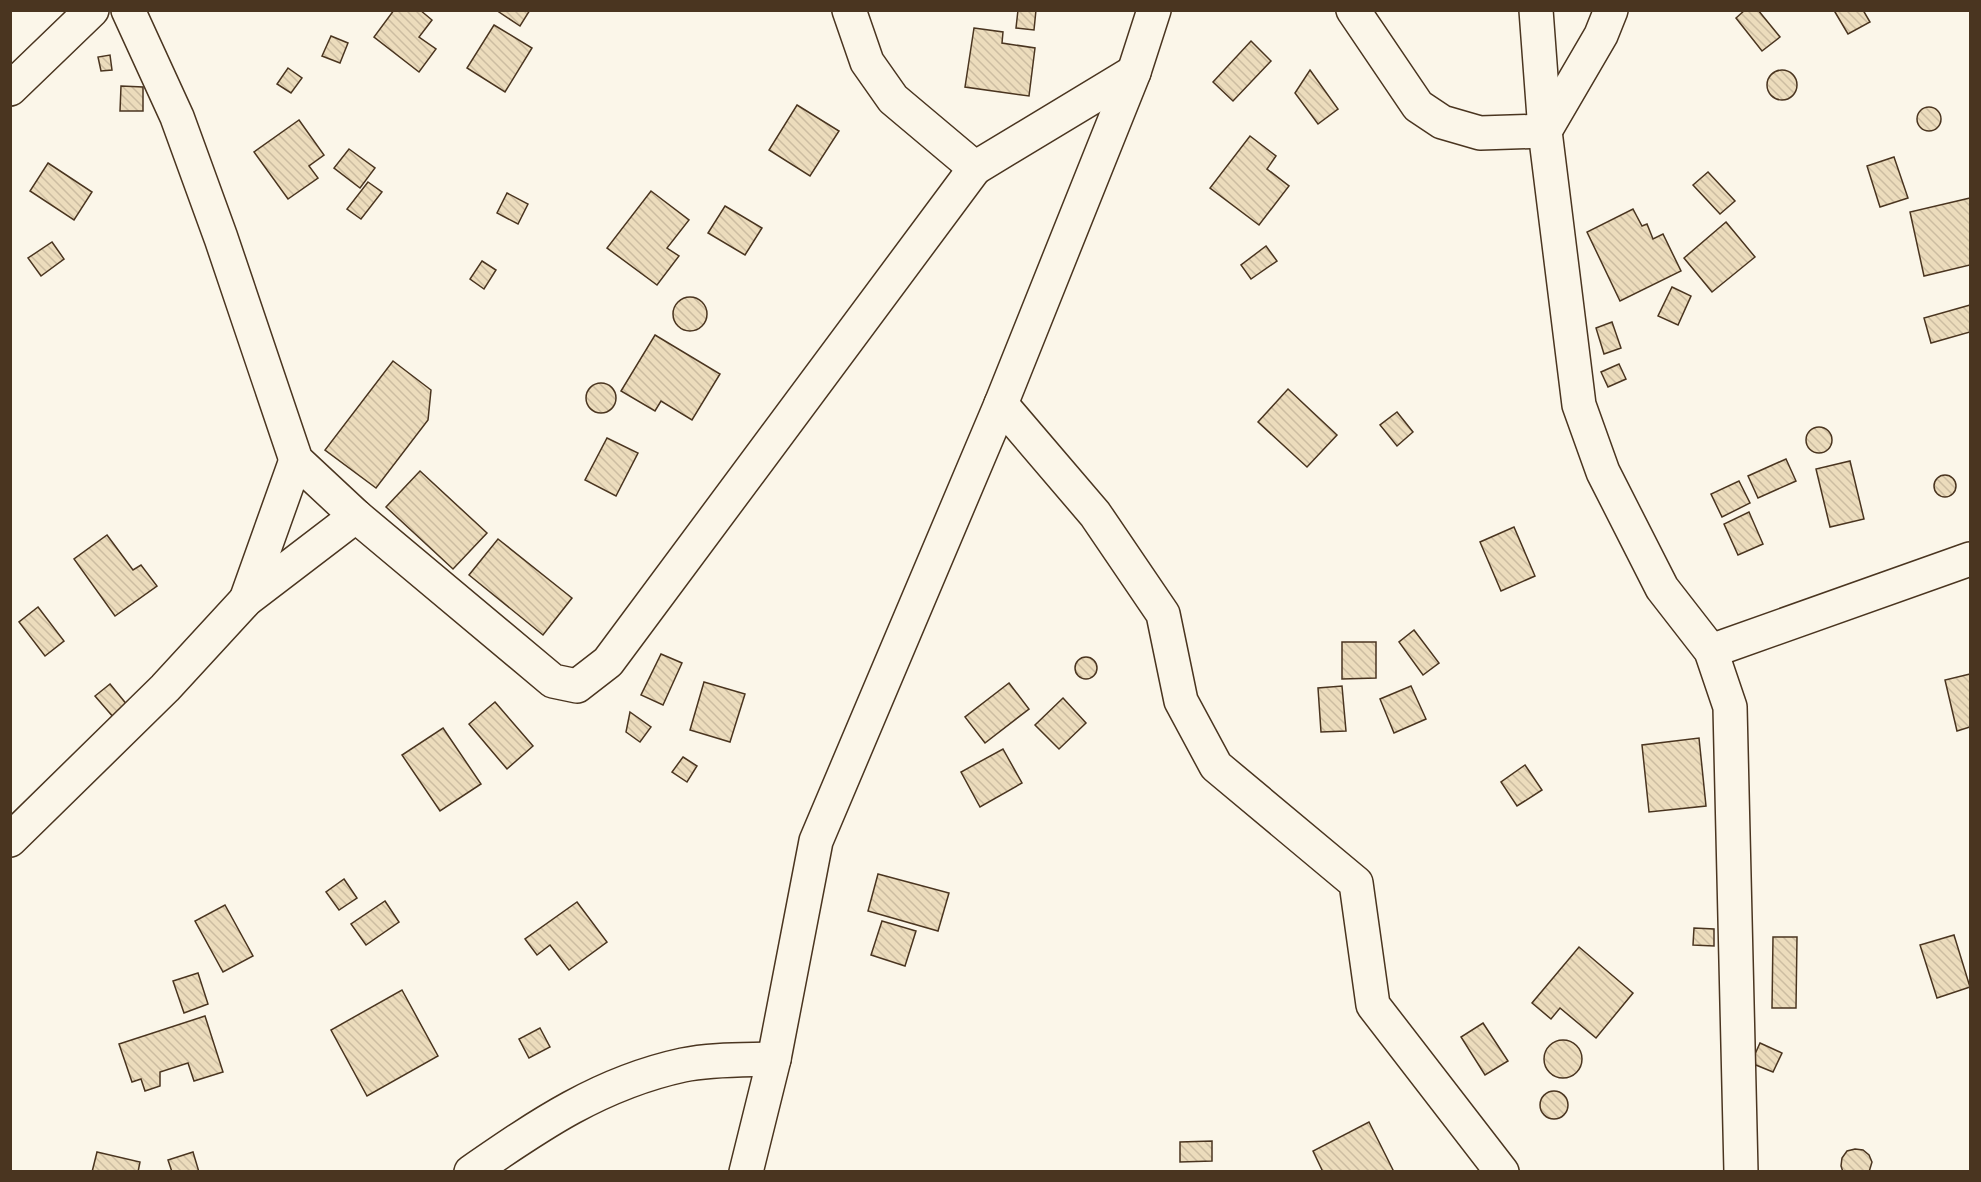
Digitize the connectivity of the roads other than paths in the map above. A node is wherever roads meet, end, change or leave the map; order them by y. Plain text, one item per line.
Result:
1 (92, 10) edge
2 (128, 10) edge
3 (849, 10) edge
4 (1154, 10) edge
5 (1353, 10) edge
6 (1536, 10) edge
7 (1611, 10) edge
8 (1134, 72) junction
9 (10, 89) edge
10 (1545, 131) junction
11 (975, 168) junction
12 (1001, 404) junction
13 (296, 460) junction
14 (356, 516) junction
15 (1971, 559) edge
16 (246, 600) junction
17 (1711, 651) junction
18 (10, 840) edge
19 (774, 1059) junction
20 (471, 1172) edge
21 (746, 1172) edge
22 (1502, 1172) edge
23 (1741, 1172) edge

1 - 9 street
2 - 13 street
3 - 11 street
4 - 8 street
5 - 10 street
6 - 10 street
7 - 10 street
8 - 11 street
8 - 12 street
10 - 17 street
11 - 14 street
12 - 19 street
12 - 22 street
13 - 14 street
13 - 16 street
14 - 16 street
15 - 17 street
16 - 18 street
17 - 23 street
19 - 20 street
19 - 21 street

